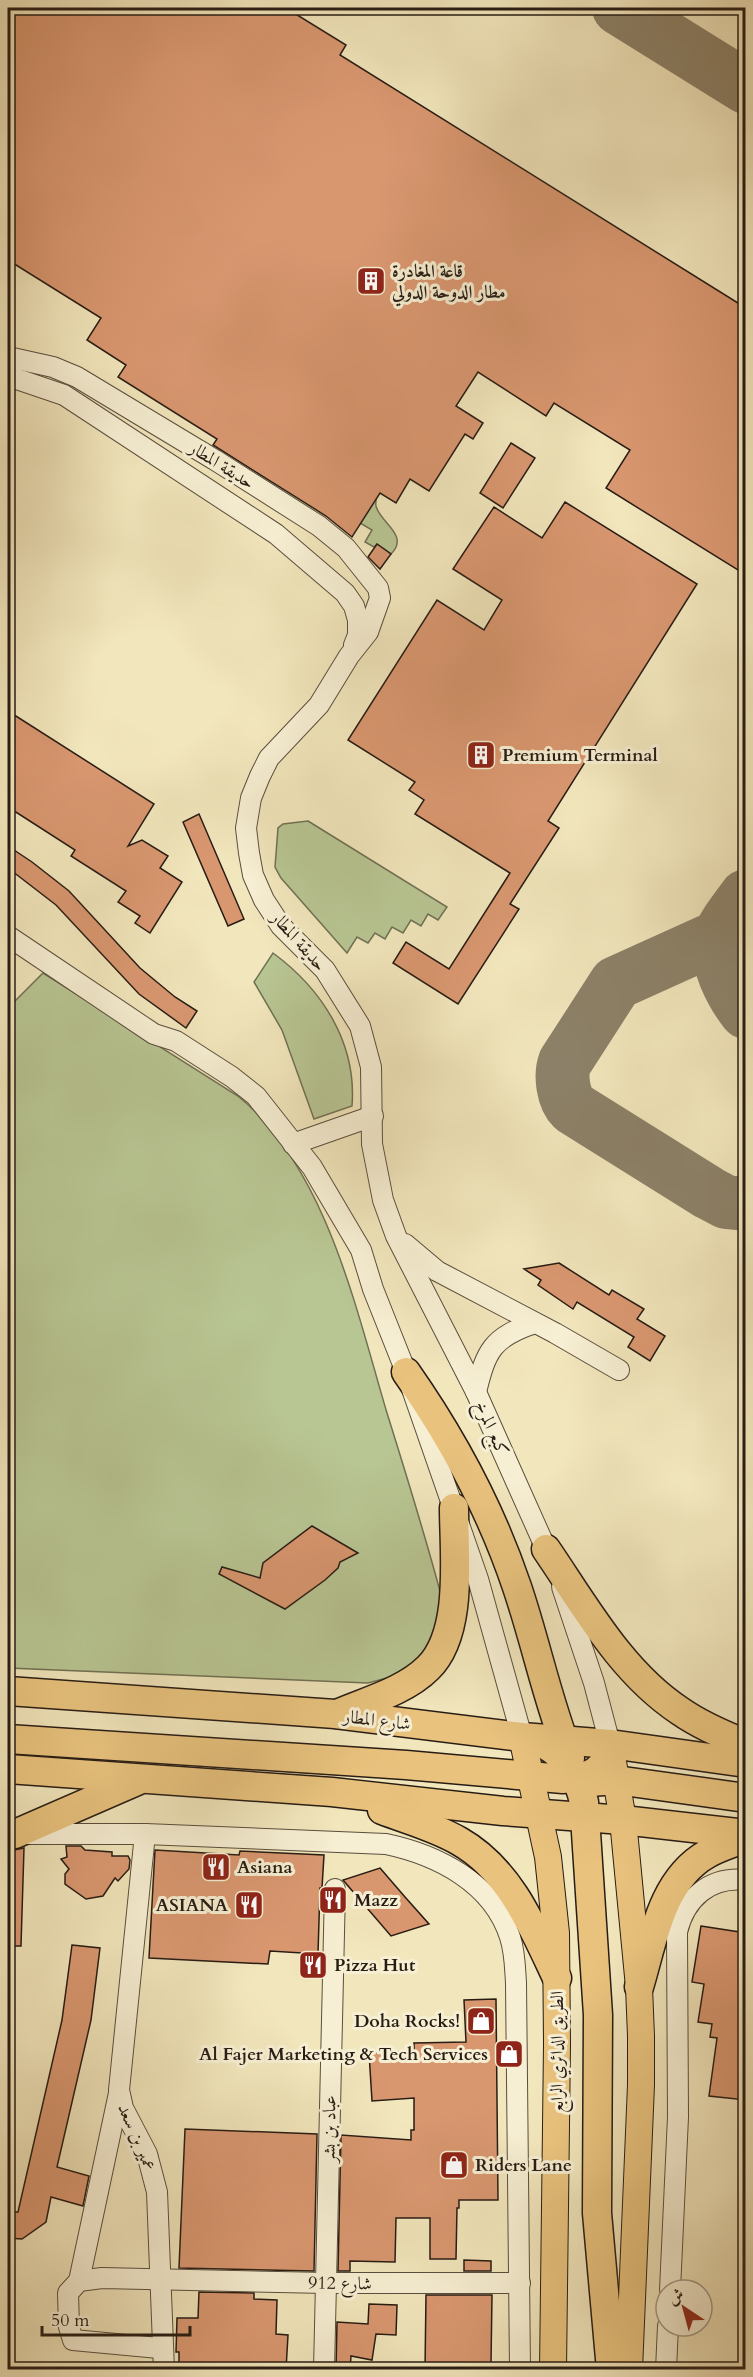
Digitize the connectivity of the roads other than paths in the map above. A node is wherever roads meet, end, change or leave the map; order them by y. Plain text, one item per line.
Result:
1 (8, 357) edge
2 (8, 376) edge
3 (349, 656) junction
4 (8, 936) edge
5 (373, 1116) junction
6 (293, 1144) junction
7 (396, 1236) junction
8 (535, 1323) junction
9 (619, 1370) dead end
10 (406, 1372) junction
11 (476, 1392) junction
12 (454, 1508) junction
13 (546, 1549) junction
14 (8, 1691) edge
15 (335, 1714) junction
16 (522, 1737) junction
17 (8, 1739) edge
18 (564, 1742) junction
19 (610, 1744) junction
20 (746, 1744) edge
21 (746, 1763) edge
22 (8, 1769) edge
23 (530, 1776) junction
24 (142, 1779) junction
25 (579, 1780) junction
26 (616, 1780) junction
27 (332, 1792) junction
28 (746, 1798) edge
29 (541, 1815) junction
30 (586, 1818) junction
31 (623, 1820) junction
32 (11, 1834) edge
33 (145, 1834) junction
34 (746, 1836) edge
35 (743, 1880) edge
36 (335, 1889) dead end
37 (557, 1978) junction
38 (639, 1987) junction
39 (119, 2090) junction
40 (160, 2278) junction
41 (670, 2278) edge
42 (79, 2281) junction
43 (326, 2283) junction
44 (520, 2283) junction
45 (667, 2338) edge
46 (159, 2348) dead end
47 (164, 2370) edge
48 (324, 2370) edge
49 (520, 2370) edge
50 (553, 2370) edge
51 (611, 2370) edge
52 (629, 2370) edge
53 (666, 2370) edge

1 - 3 street, حديقة المطار
2 - 3 street
3 - 5 street, حديقة المطار
4 - 6 street
5 - 6 street
5 - 7 street, كبع المرخ
6 - 10 street
7 - 8 street
7 - 11 street, كبع المرخ
8 - 9 street
8 - 11 street
10 - 12 street
10 - 18 highway
11 - 13 street, كبع المرخ
12 - 15 highway
12 - 16 street
13 - 19 street, كبع المرخ
13 - 20 highway
14 - 15 highway, شارع المطار
15 - 16 highway, شارع المطار
16 - 18 highway, شارع المطار
16 - 23 main road, الطريق الدائري الرابع
16 - 25 highway
17 - 23 highway
18 - 19 highway, شارع المطار
18 - 25 highway
19 - 21 highway, شارع المطار
19 - 25 highway
19 - 26 main road
22 - 24 highway
23 - 25 highway
23 - 29 main road, الطريق الدائري الرابع
24 - 27 highway
24 - 32 highway
25 - 26 highway
25 - 29 highway
25 - 30 highway
25 - 31 highway
26 - 28 highway
26 - 31 main road
27 - 29 highway
27 - 37 highway
29 - 30 highway
29 - 37 main road, الطريق الدائري الرابع
30 - 31 highway
30 - 51 highway
31 - 34 highway
31 - 38 main road
32 - 33 street
33 - 39 street, عمير بن سعد
33 - 44 street
34 - 38 highway
35 - 41 street
36 - 43 street, عباد بن بشر
37 - 50 main road, الطريق الدائري الرابع
38 - 52 main road
39 - 40 street, عمير بن سعد
39 - 42 street
40 - 42 street, شارع 912
40 - 43 street, شارع 912
40 - 47 street, عمير بن سعد
42 - 46 street
43 - 44 street, شارع 912
43 - 48 street, عباد بن بشر
44 - 49 street
45 - 53 street

